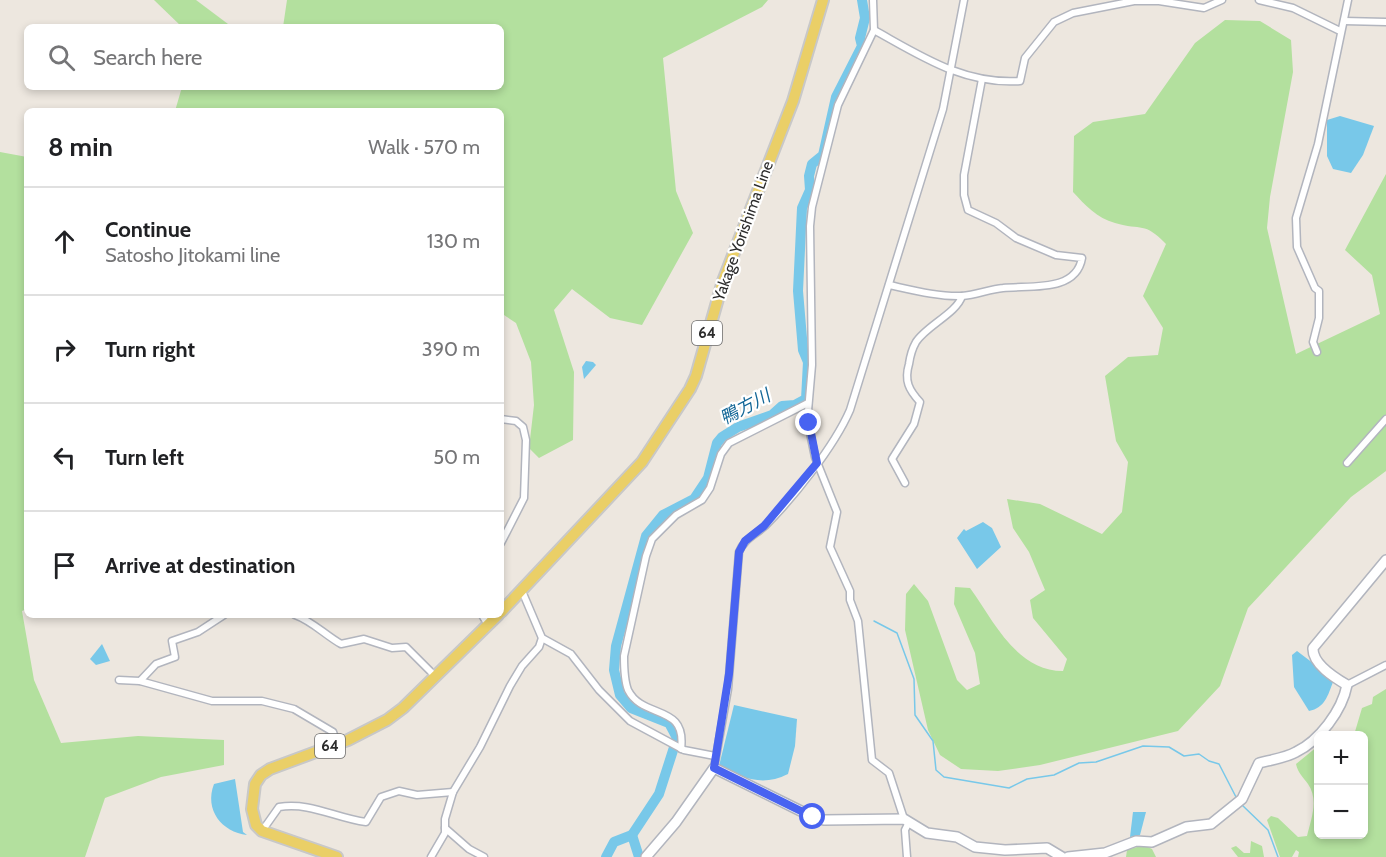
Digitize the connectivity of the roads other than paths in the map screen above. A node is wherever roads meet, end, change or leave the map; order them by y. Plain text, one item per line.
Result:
1 (823, 0) edge
2 (873, 0) edge
3 (964, 0) edge
4 (1222, 0) edge
5 (1259, 0) edge
6 (1348, 0) edge
7 (1134, 1) edge
8 (1344, 21) junction
9 (1386, 22) edge
10 (874, 30) junction
11 (1341, 31) junction
12 (952, 72) junction
13 (982, 79) junction
14 (889, 285) junction
15 (962, 296) junction
16 (1317, 352) dead end
17 (806, 404) junction
18 (504, 419) edge
19 (1386, 419) edge
20 (1347, 463) dead end
21 (815, 465) junction
22 (905, 483) dead end
23 (504, 537) edge
24 (1386, 560) edge
25 (522, 591) junction
26 (504, 608) edge
27 (219, 618) edge
28 (308, 618) edge
29 (485, 620) edge
30 (542, 638) junction
31 (1386, 665) edge
32 (435, 677) junction
33 (119, 680) dead end
34 (140, 681) junction
35 (1347, 685) junction
36 (337, 744) junction
37 (679, 748) junction
38 (715, 756) junction
39 (714, 768) junction
40 (453, 792) junction
41 (906, 821) junction
42 (445, 828) junction
43 (262, 831) junction
44 (337, 857) edge
45 (431, 857) edge
46 (484, 857) edge
47 (646, 857) edge
48 (907, 857) edge
49 (1062, 857) edge
50 (1068, 857) edge

1 - 25 main road, Yakage Yorishima Line / 64
2 - 10 street
3 - 12 street
4 - 7 street
5 - 11 street
6 - 8 street
7 - 13 street
8 - 9 street
8 - 11 street
10 - 12 street
10 - 17 street
11 - 16 street
12 - 13 street
12 - 14 street
13 - 15 street
14 - 15 street
14 - 21 street
15 - 22 street
17 - 21 street
17 - 37 street
18 - 23 street
19 - 20 street
21 - 38 street
21 - 41 street
24 - 35 main road
25 - 26 main road, Yakage Yorishima Line / 64
25 - 30 street
27 - 34 street
28 - 32 street
29 - 32 main road, Yakage Yorishima Line / 64
30 - 37 street
30 - 40 street
31 - 35 street
32 - 36 main road, Yakage Yorishima Line / 64
33 - 34 street
34 - 36 street
35 - 50 main road
36 - 43 main road, Yakage Yorishima Line / 64
37 - 38 street
38 - 39 street
39 - 41 main road
39 - 47 main road
40 - 42 street
40 - 43 street
41 - 48 street
41 - 49 main road
42 - 45 street
42 - 46 street
43 - 44 main road

